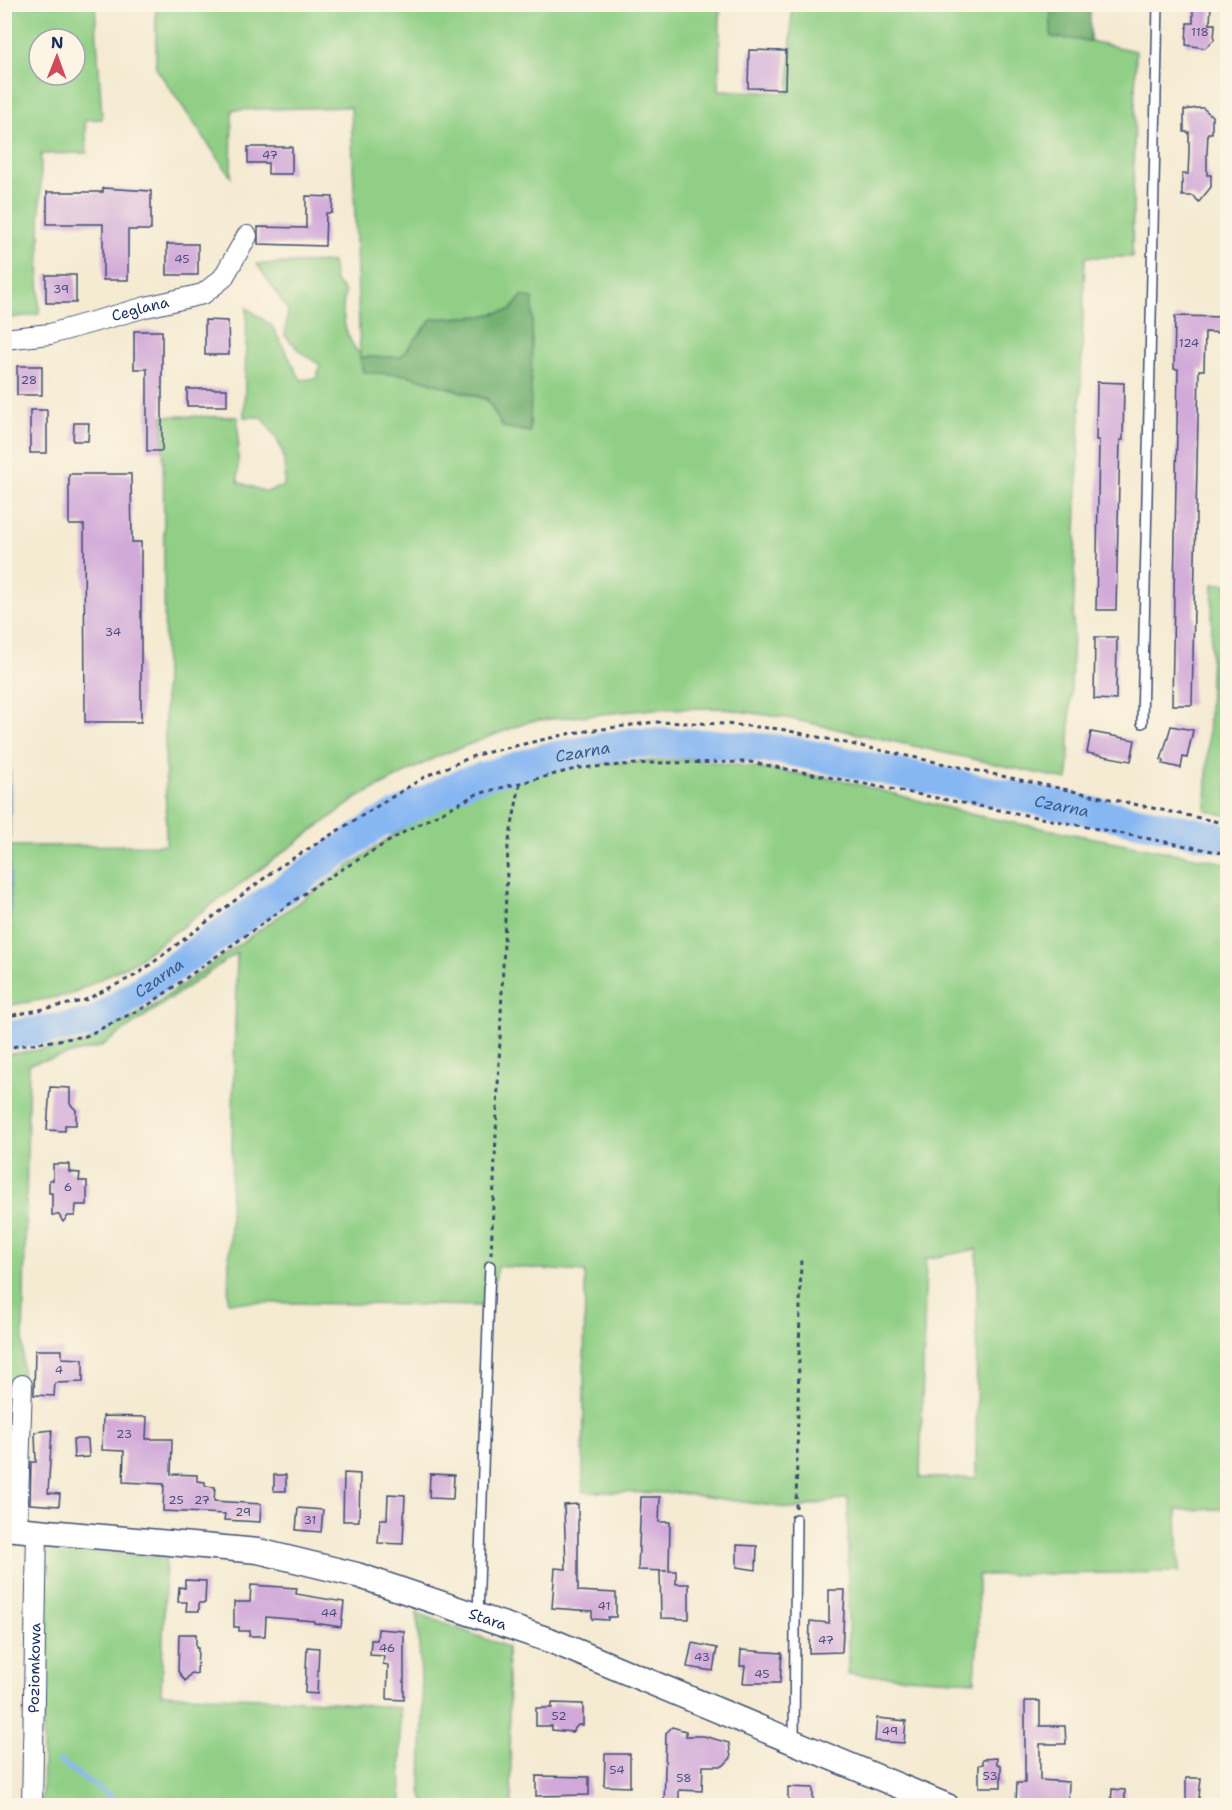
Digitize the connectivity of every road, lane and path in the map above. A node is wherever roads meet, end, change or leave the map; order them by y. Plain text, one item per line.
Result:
1 (1158, 4) edge
2 (247, 237) dead end
3 (4, 339) edge
4 (1142, 723) dead end
5 (520, 783) junction
6 (1227, 824) edge
7 (1227, 854) edge
8 (4, 1017) edge
9 (4, 1048) edge
10 (801, 1257) dead end
11 (490, 1266) joint
12 (22, 1385) dead end
13 (796, 1519) joint
14 (19, 1529) edge
15 (478, 1615) junction
16 (794, 1742) junction
17 (32, 1806) edge
18 (947, 1806) edge

1 - 4 lane
2 - 3 street, Ceglana
5 - 7 path
5 - 9 path
5 - 11 path
6 - 8 path
10 - 13 path
11 - 15 lane
12 - 14 street, Poziomkowa
13 - 16 lane
14 - 15 street, Stara
14 - 17 street, Poziomkowa
15 - 16 street, Stara
16 - 18 street, Stara

